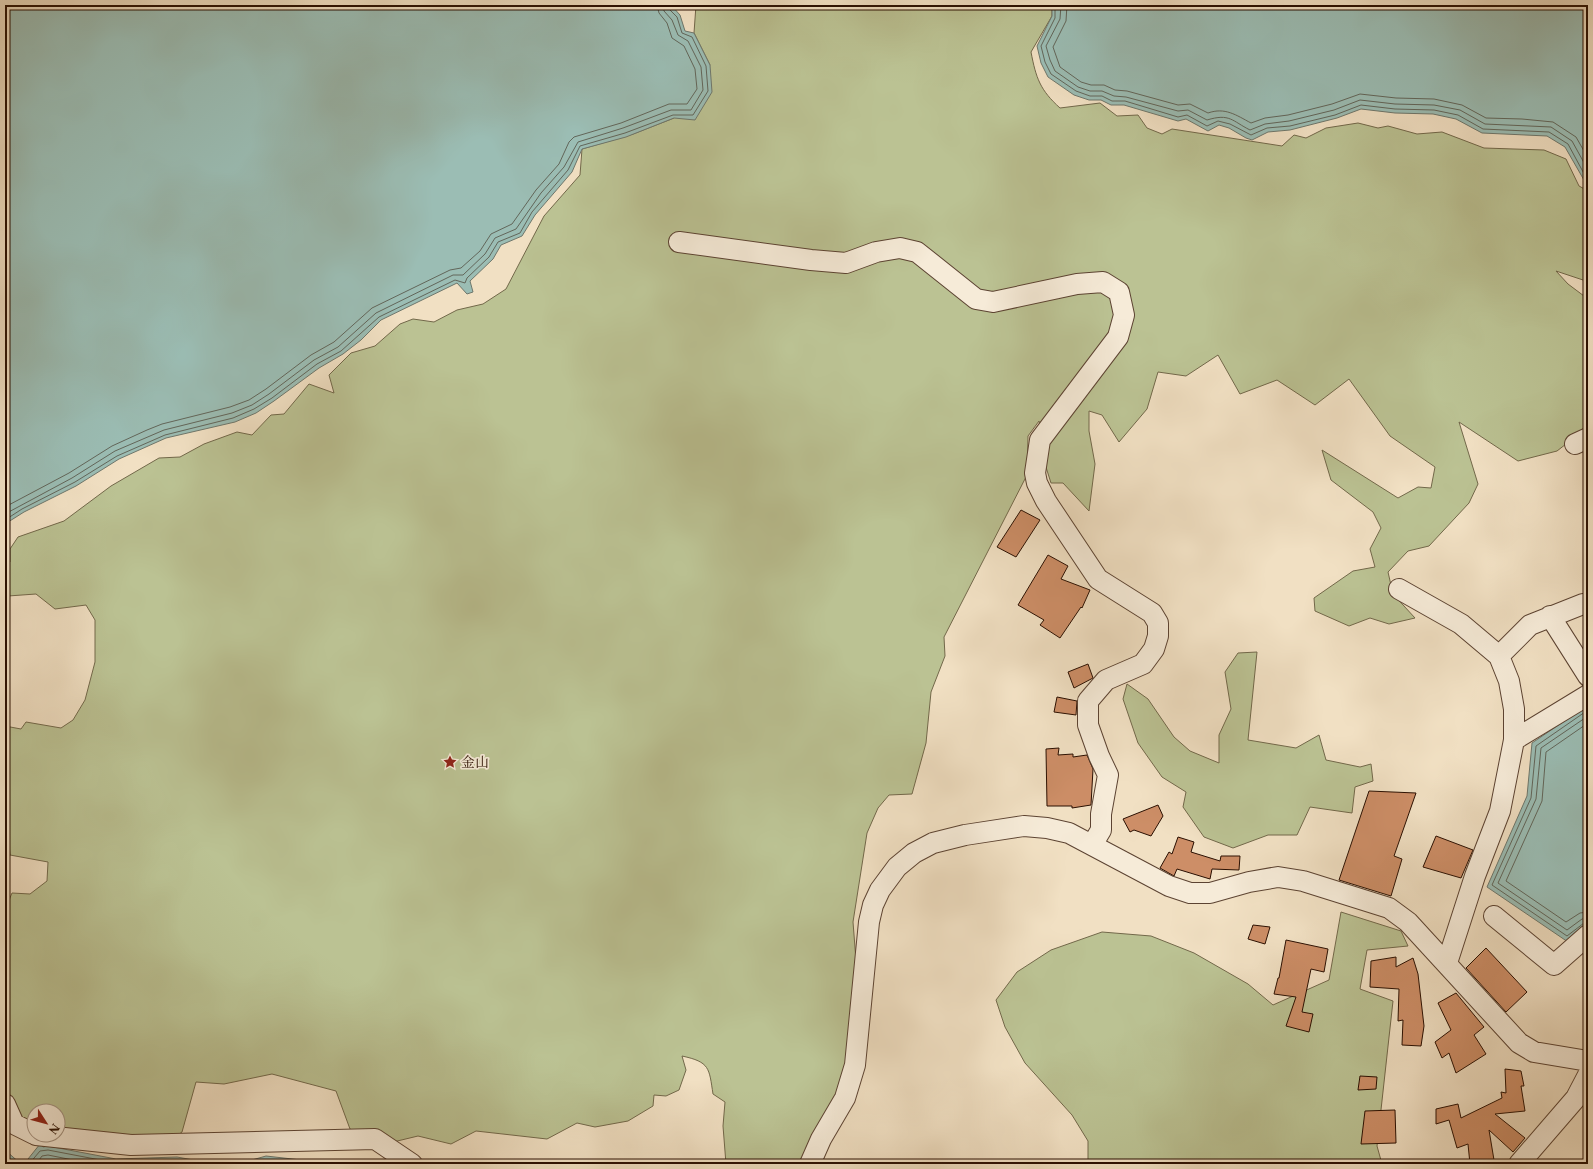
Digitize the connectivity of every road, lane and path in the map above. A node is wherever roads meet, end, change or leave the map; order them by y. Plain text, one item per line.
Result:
1 (679, 242) dead end
2 (1399, 589) dead end
3 (1583, 604) dead end
4 (1550, 616) junction
5 (1499, 656) junction
6 (1588, 676) edge
7 (1588, 695) edge
8 (1514, 740) junction
9 (1092, 845) junction
10 (1494, 916) dead end
11 (1588, 935) edge
12 (1447, 963) junction
13 (1588, 1061) edge
14 (1588, 1075) edge
15 (5, 1104) edge
16 (26, 1130) edge
17 (66, 1138) edge
18 (1518, 1163) edge
19 (412, 1164) edge
20 (810, 1164) edge

1 - 9 street
2 - 5 street
3 - 4 street
4 - 5 street
4 - 6 street
5 - 8 street
7 - 8 street
8 - 12 street
9 - 12 street
9 - 20 street
10 - 11 street
12 - 13 street
14 - 18 street
15 - 16 street
17 - 19 street

